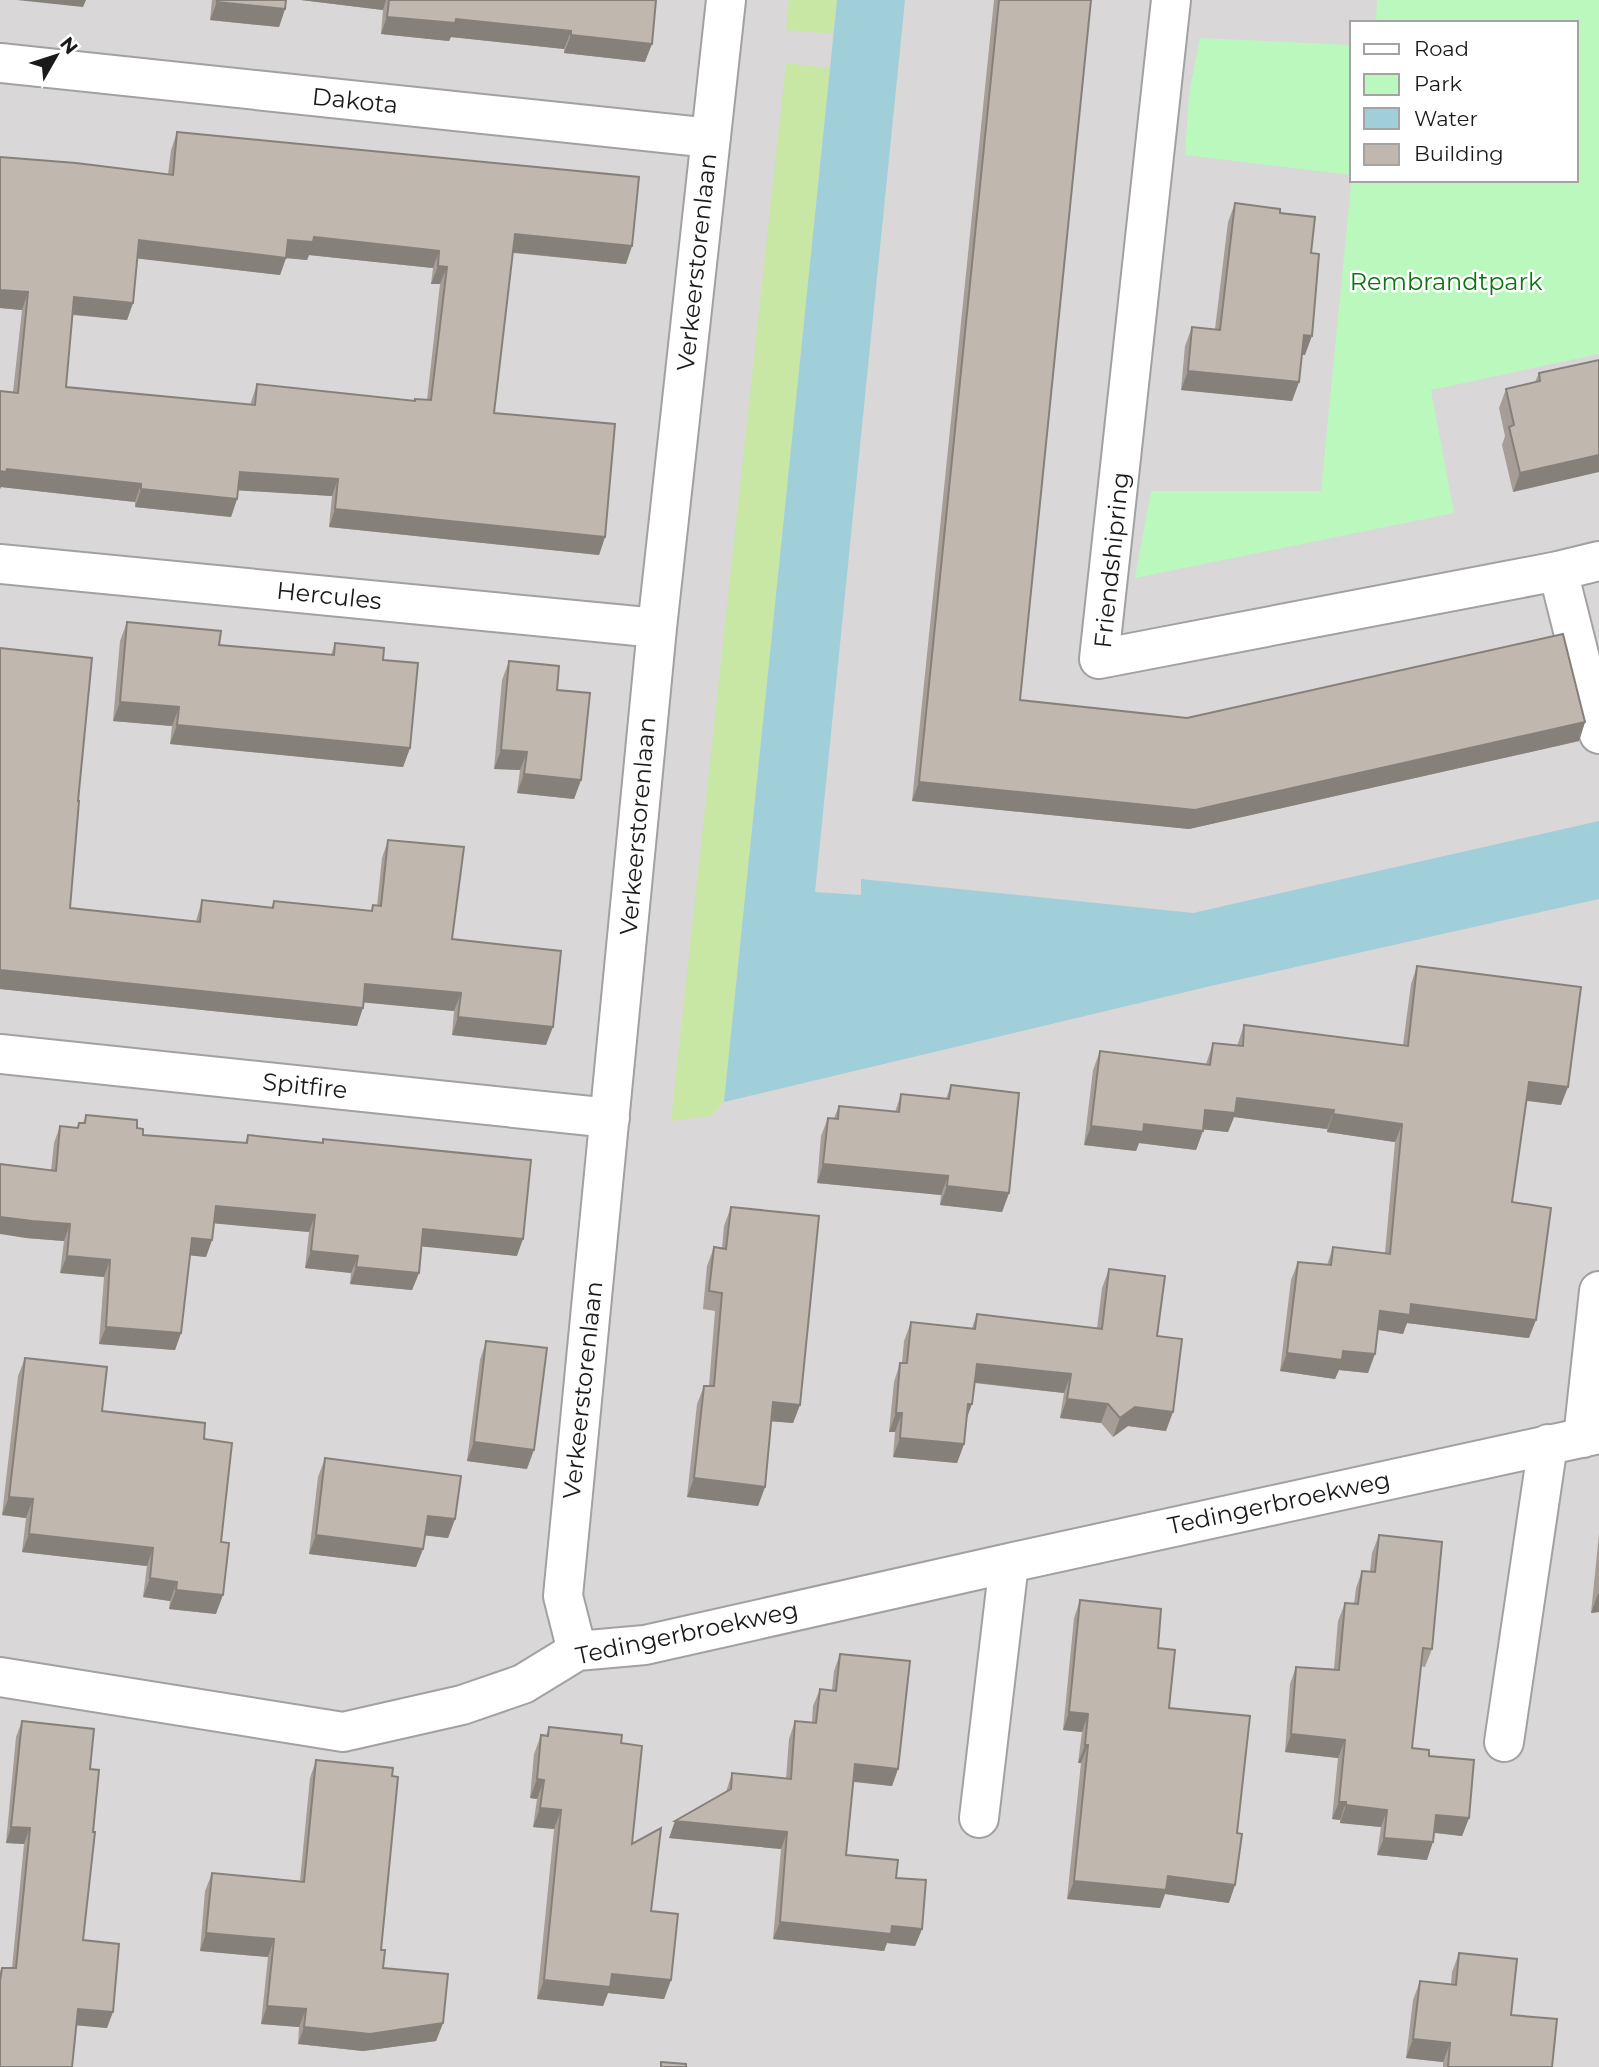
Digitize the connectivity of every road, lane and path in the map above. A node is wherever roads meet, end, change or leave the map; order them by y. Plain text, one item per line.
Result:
1 (726, 0) edge
2 (1171, 0) edge
3 (0, 63) edge
4 (711, 138) junction
5 (1599, 561) edge
6 (0, 564) edge
7 (1558, 571) junction
8 (657, 628) junction
9 (1599, 734) edge
10 (0, 1054) edge
11 (611, 1118) junction
12 (1599, 1291) edge
13 (1577, 1439) edge
14 (1009, 1563) junction
15 (577, 1651) junction
16 (0, 1677) edge
17 (1504, 1742) dead end
18 (979, 1818) dead end

1 - 4 street, Verkeerstorenlaan
2 - 7 street, Friendshipring
3 - 4 street, Dakota
4 - 8 street, Verkeerstorenlaan
5 - 7 street, Friendshipring
6 - 8 street, Hercules
7 - 9 street
8 - 11 street, Verkeerstorenlaan
10 - 11 street, Spitfire
11 - 15 street, Verkeerstorenlaan
12 - 13 street
13 - 14 street, Tedingerbroekweg
13 - 17 street
14 - 15 street, Tedingerbroekweg
14 - 18 street
15 - 16 street, Tedingerbroekweg

